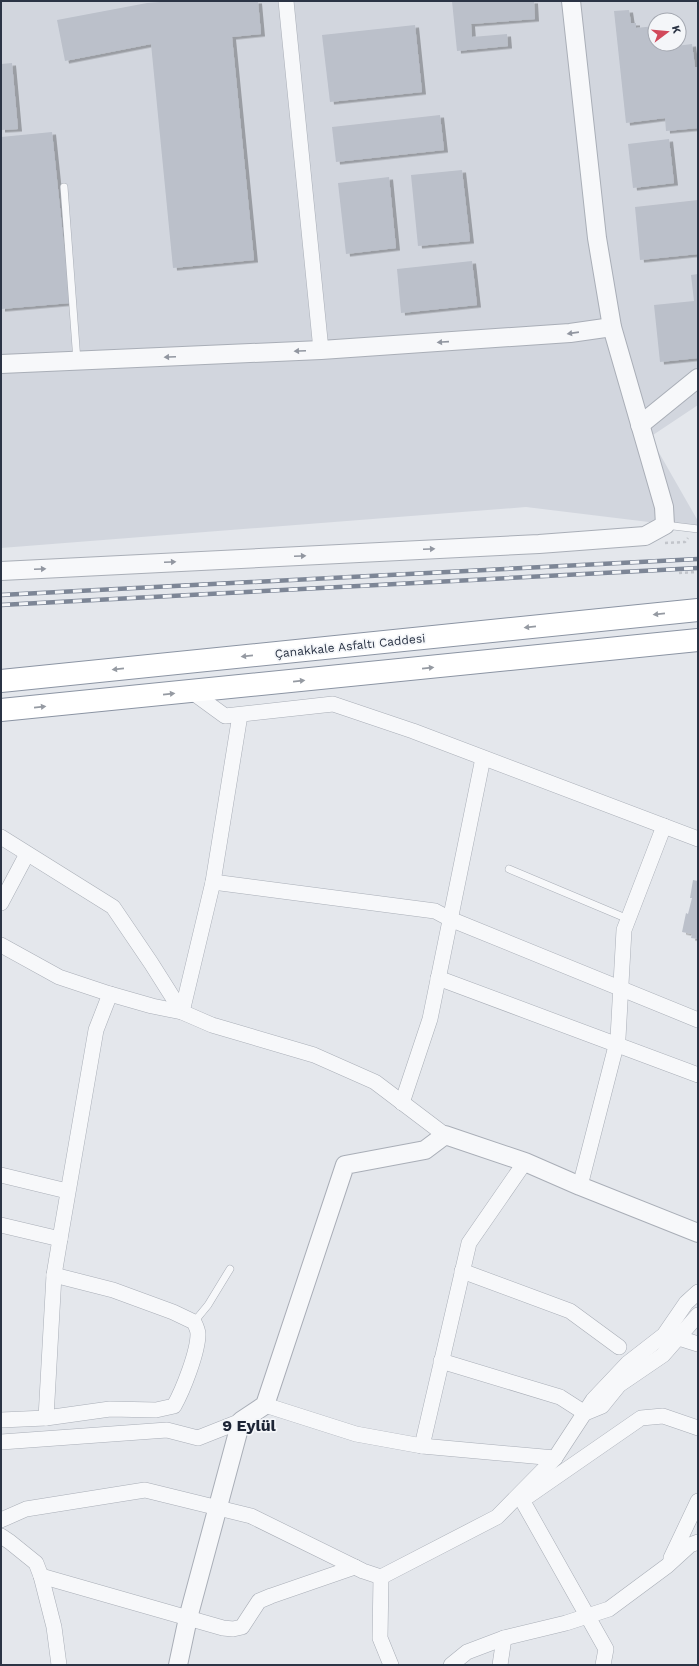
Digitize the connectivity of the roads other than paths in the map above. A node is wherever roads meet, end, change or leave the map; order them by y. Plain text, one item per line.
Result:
1 (286, 1) edge
2 (571, 1) edge
3 (64, 187) dead end
4 (612, 327) junction
5 (322, 350) junction
6 (77, 361) junction
7 (1, 364) edge
8 (698, 378) edge
9 (640, 425) junction
10 (665, 525) junction
11 (698, 529) edge
12 (1, 571) edge
13 (698, 610) edge
14 (698, 640) edge
15 (1, 681) edge
16 (192, 692) junction
17 (1, 710) edge
18 (240, 715) junction
19 (483, 758) junction
20 (664, 826) junction
21 (1, 837) edge
22 (698, 839) edge
23 (27, 854) junction
24 (509, 869) dead end
25 (213, 882) junction
26 (1, 903) edge
27 (450, 919) junction
28 (628, 919) junction
29 (1, 945) edge
30 (438, 978) junction
31 (621, 988) junction
32 (110, 994) junction
33 (182, 1012) junction
34 (698, 1020) edge
35 (617, 1045) junction
36 (698, 1075) edge
37 (402, 1103) junction
38 (445, 1135) junction
39 (525, 1162) junction
40 (1, 1175) edge
41 (580, 1186) junction
42 (67, 1191) junction
43 (1, 1225) edge
44 (698, 1233) edge
45 (60, 1239) junction
46 (230, 1269) dead end
47 (462, 1271) junction
48 (54, 1275) junction
49 (698, 1292) edge
50 (698, 1315) edge
51 (194, 1322) junction
52 (679, 1338) junction
53 (698, 1344) edge
54 (619, 1347) dead end
55 (441, 1361) junction
56 (265, 1405) junction
57 (585, 1413) junction
58 (46, 1418) junction
59 (1, 1420) edge
60 (241, 1422) junction
61 (698, 1428) edge
62 (1, 1442) edge
63 (422, 1446) junction
64 (555, 1458) junction
65 (522, 1500) junction
66 (698, 1501) edge
67 (219, 1508) junction
68 (497, 1517) junction
69 (1, 1520) edge
70 (1, 1536) edge
71 (698, 1542) edge
72 (667, 1566) junction
73 (355, 1567) junction
74 (41, 1576) junction
75 (381, 1577) junction
76 (588, 1616) junction
77 (188, 1618) junction
78 (504, 1638) junction
79 (58, 1665) edge
80 (178, 1665) edge
81 (391, 1665) edge
82 (451, 1665) edge
83 (500, 1665) edge
84 (603, 1665) edge

1 - 5 street
2 - 4 street
3 - 6 lane
4 -> 5 street
4 - 9 street
5 -> 6 street
6 - 7 street
8 - 9 street
9 - 10 street
10 - 11 lane
12 -> 10 street
13 -> 15 highway, Çanakkale Asfaltı Caddesi
16 -> 14 highway
17 -> 16 highway
16 - 18 street
18 - 19 street
18 - 25 street
19 - 20 street
19 - 27 street
20 - 22 street
20 - 28 street
21 - 23 street
23 - 26 street
23 - 33 street
24 - 28 lane
25 - 27 street
25 - 33 street
27 - 30 street
27 - 31 street
28 - 31 street
29 - 32 street
30 - 35 street
30 - 37 street
31 - 34 street
31 - 35 street
32 - 33 street
32 - 42 street
33 - 37 street
35 - 36 street
35 - 41 street
37 - 38 street
38 - 39 street
38 - 56 street
39 - 41 street
39 - 47 street
40 - 42 street
41 - 44 street
42 - 45 street
43 - 45 street
45 - 48 street
46 - 51 lane
47 - 54 street
47 - 55 street
48 - 51 street
48 - 58 street
49 - 57 street
50 - 52 street
51 - 58 street
52 - 53 street
52 - 57 street
55 - 57 street
55 - 63 street
56 - 60 street
56 - 63 street
57 - 64 street
58 - 59 street
60 - 62 street
60 - 67 street
61 - 65 street
63 - 64 street
64 - 68 street
65 - 68 street
65 - 76 street
66 - 72 street
67 - 69 street
67 - 73 street
67 - 77 street
68 - 75 street
70 - 74 street
71 - 72 street
72 - 76 street
73 - 75 street
73 - 77 street
74 - 77 street
74 - 79 street
75 - 81 street
76 - 78 street
76 - 84 street
77 - 80 street
78 - 82 street
78 - 83 street

